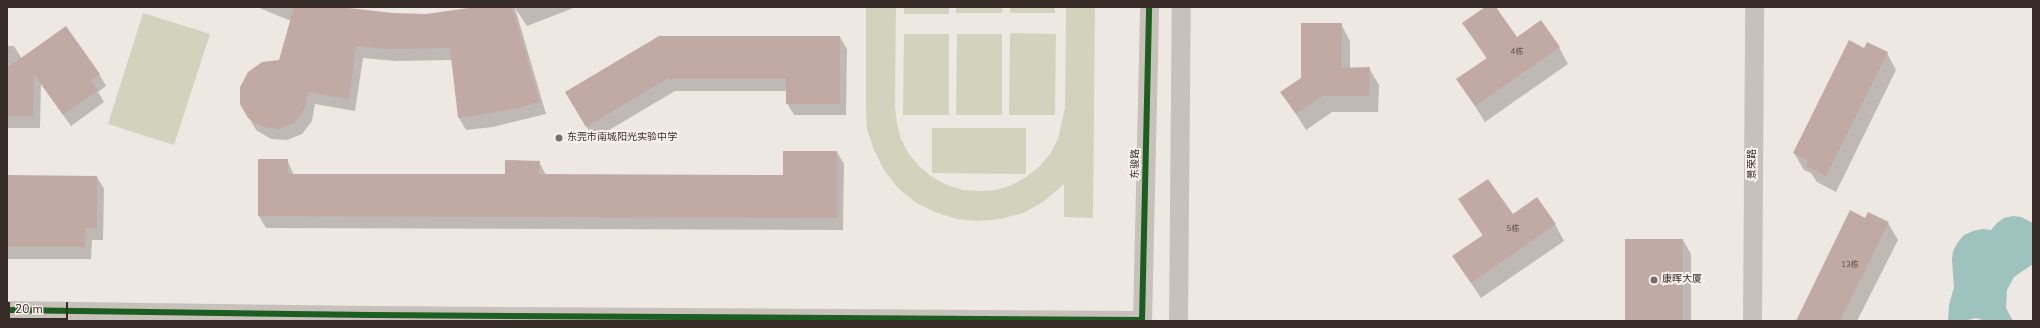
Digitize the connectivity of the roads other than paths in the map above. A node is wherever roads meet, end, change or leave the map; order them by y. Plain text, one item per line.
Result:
1 (1149, 7) edge
2 (1181, 7) edge
3 (1754, 7) edge
4 (7, 310) edge
5 (371, 318) edge
6 (1142, 320) edge
7 (1178, 321) edge
8 (1752, 321) edge

1 - 6 street, 东骏路
2 - 7 street
3 - 8 street, 景荣路
4 - 5 street
5 - 6 street

